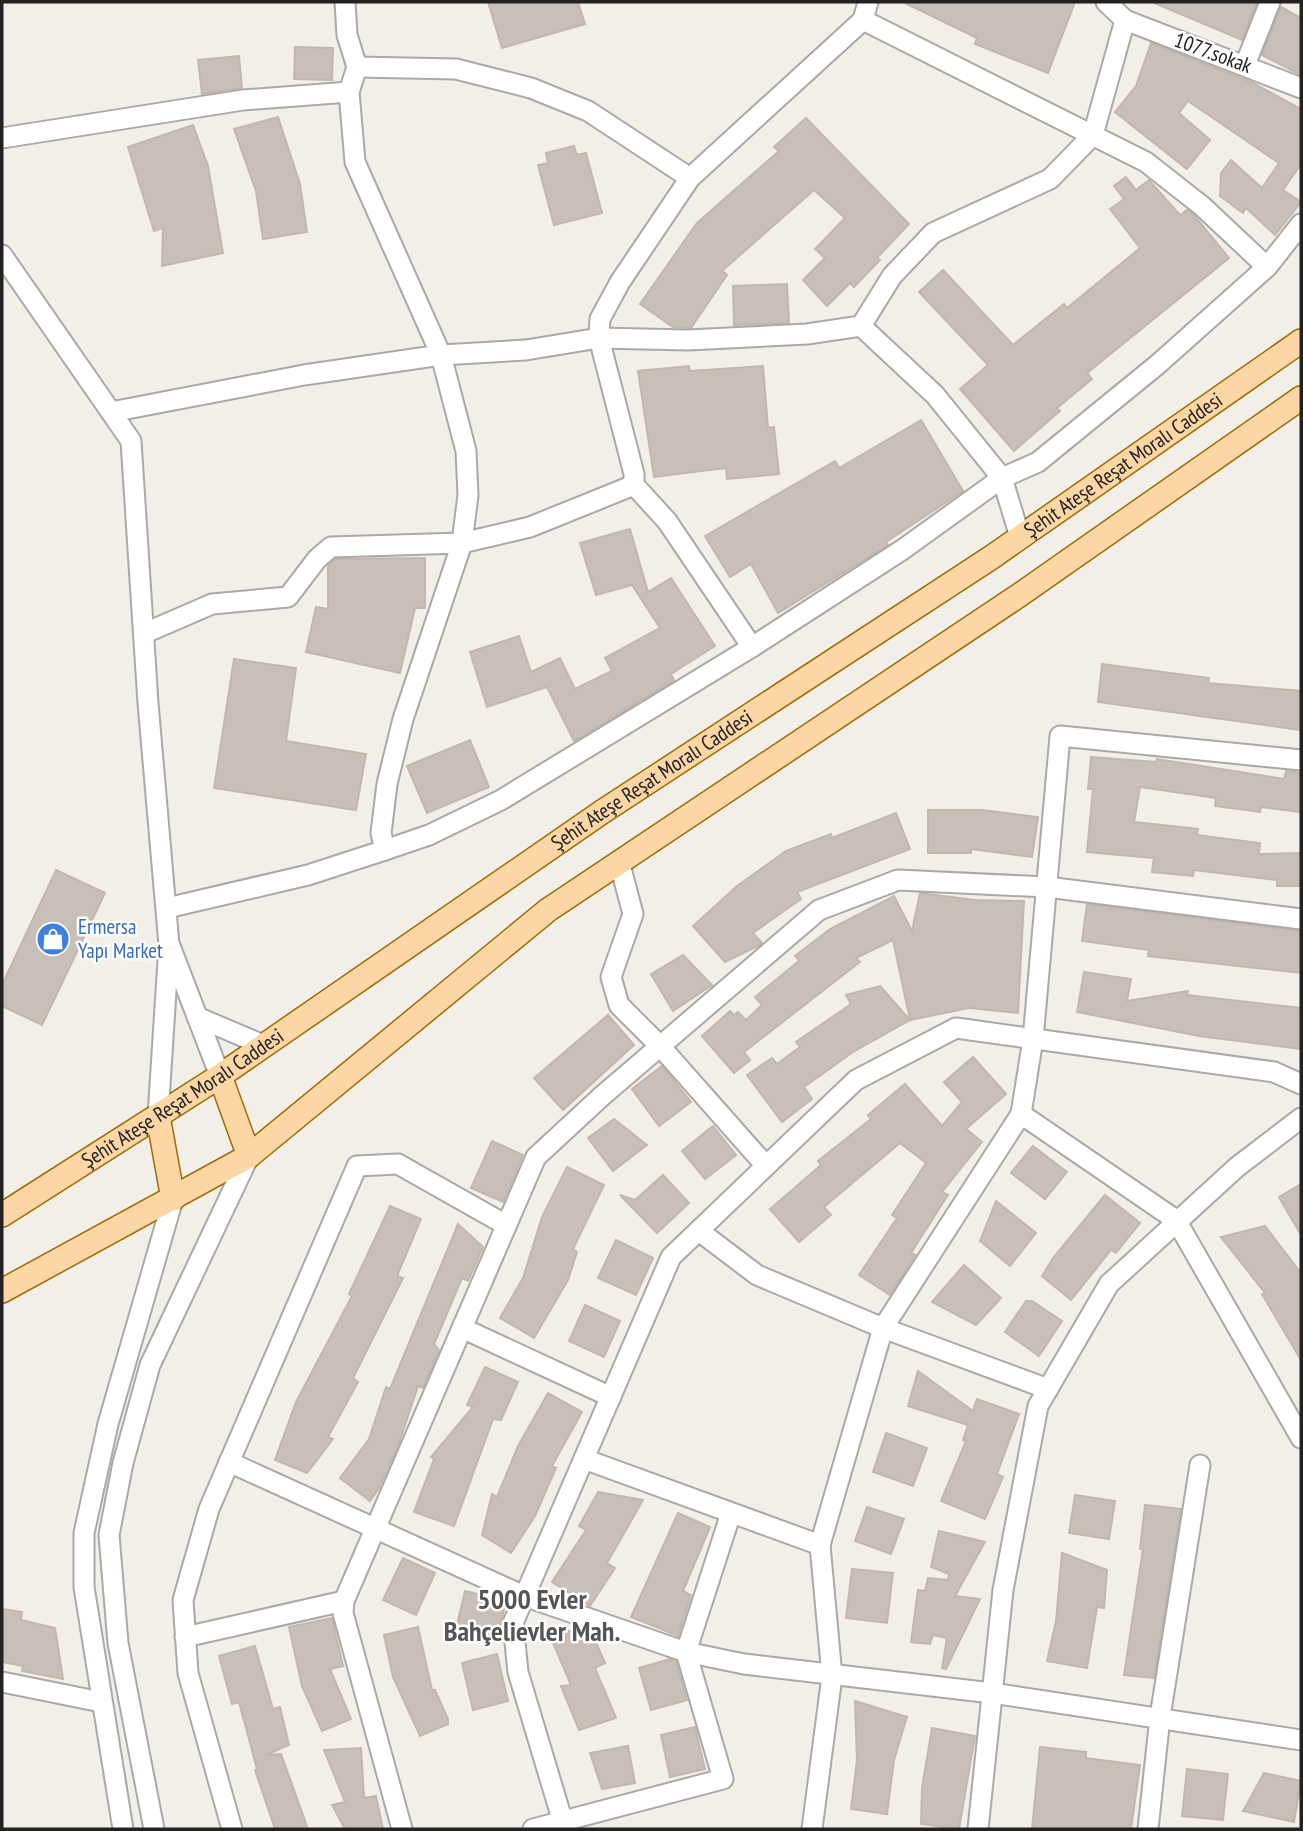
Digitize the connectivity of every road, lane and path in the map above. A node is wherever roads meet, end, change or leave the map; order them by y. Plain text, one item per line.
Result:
1 (345, 2) edge
2 (1106, 2) edge
3 (1270, 2) edge
4 (865, 11) edge
5 (1125, 20) junction
6 (1245, 65) junction
7 (357, 67) junction
8 (1301, 88) edge
9 (349, 92) junction
10 (1093, 135) junction
11 (2, 138) edge
12 (691, 178) junction
13 (1301, 224) edge
14 (2, 255) edge
15 (1268, 267) junction
16 (861, 326) junction
17 (599, 338) junction
18 (1301, 341) edge
19 (441, 355) junction
20 (1301, 398) edge
21 (111, 412) junction
22 (1002, 478) junction
23 (634, 485) junction
24 (1020, 537) junction
25 (462, 543) junction
26 (145, 633) junction
27 (752, 647) junction
28 (1301, 760) edge
29 (385, 850) junction
30 (620, 861) junction
31 (1047, 887) junction
32 (167, 908) junction
33 (1301, 919) edge
34 (169, 945) junction
35 (197, 1017) junction
36 (1034, 1039) junction
37 (263, 1045) junction
38 (660, 1046) junction
39 (219, 1076) junction
40 (1301, 1084) edge
41 (1021, 1114) junction
42 (158, 1116) junction
43 (1299, 1125) edge
44 (249, 1156) junction
45 (766, 1166) junction
46 (173, 1199) junction
47 (2, 1215) edge
48 (1176, 1220) junction
49 (506, 1225) junction
50 (699, 1231) junction
51 (2, 1291) edge
52 (462, 1328) junction
53 (883, 1328) junction
54 (1048, 1389) junction
55 (611, 1397) junction
56 (1301, 1438) edge
57 (584, 1459) junction
58 (229, 1462) junction
59 (1200, 1465) dead end
60 (731, 1513) junction
61 (374, 1527) junction
62 (820, 1545) junction
63 (524, 1596) junction
64 (344, 1601) junction
65 (185, 1637) junction
66 (686, 1652) junction
67 (832, 1676) junction
68 (2, 1682) edge
69 (992, 1693) junction
70 (101, 1702) junction
71 (1160, 1717) junction
72 (1301, 1740) edge
73 (564, 1825) edge
74 (123, 1829) edge
75 (154, 1829) edge
76 (232, 1829) edge
77 (402, 1829) edge
78 (533, 1829) edge
79 (812, 1829) edge
80 (978, 1829) edge
81 (1148, 1829) edge

1 - 7 street
2 - 5 street
3 - 6 street
4 - 10 street
4 - 12 street
5 - 6 street, 1077.sokak
5 - 10 street
6 - 8 street, 1077.sokak
7 - 9 street
7 - 12 street
9 - 11 street
9 - 19 street
10 - 15 street
10 - 16 street
12 - 17 street
13 - 15 street
14 - 21 street
15 - 22 street
16 - 17 street
16 - 22 street
17 - 19 street
17 - 23 street
18 - 24 main road, Şehit Ateşe Reşat Moralı Caddesi
19 - 21 street
19 - 25 street
20 - 30 main road
21 - 26 street
22 - 24 street
22 - 27 street
23 - 25 street
23 - 27 street
24 - 37 main road, Şehit Ateşe Reşat Moralı Caddesi
25 - 26 street
25 - 29 street
26 - 32 street
27 - 29 street
28 - 31 street
29 - 32 street
30 - 38 street
30 - 44 main road
31 - 33 street
31 - 36 street
31 - 38 street
32 - 34 street
34 - 35 street
34 - 42 street
35 - 37 street
35 - 39 street
36 - 40 street
36 - 41 street
36 - 45 street
37 - 39 main road, Şehit Ateşe Reşat Moralı Caddesi
38 - 45 street
38 - 49 street
39 - 42 main road, Şehit Ateşe Reşat Moralı Caddesi
39 - 44 main road
41 - 48 street
41 - 53 street
42 - 46 main road
42 - 47 main road, Şehit Ateşe Reşat Moralı Caddesi
43 - 48 street
44 - 46 main road
44 - 75 street
45 - 50 street
46 - 51 main road
46 - 70 street
48 - 54 street
48 - 56 street
49 - 52 street
49 - 58 street
50 - 53 street
50 - 55 street
52 - 55 street
52 - 61 street
53 - 54 street
53 - 62 street
54 - 69 street
55 - 57 street
57 - 60 street
57 - 63 street
58 - 61 street
58 - 65 street
59 - 71 street
60 - 62 street
60 - 66 street
61 - 63 street
61 - 64 street
62 - 67 street
63 - 66 street
63 - 73 street
64 - 65 street
64 - 77 street
65 - 76 street
66 - 67 street
66 - 73 street
67 - 69 street
67 - 79 street
68 - 70 street
69 - 71 street
69 - 80 street
70 - 74 street
71 - 72 street
71 - 81 street
73 - 78 street

